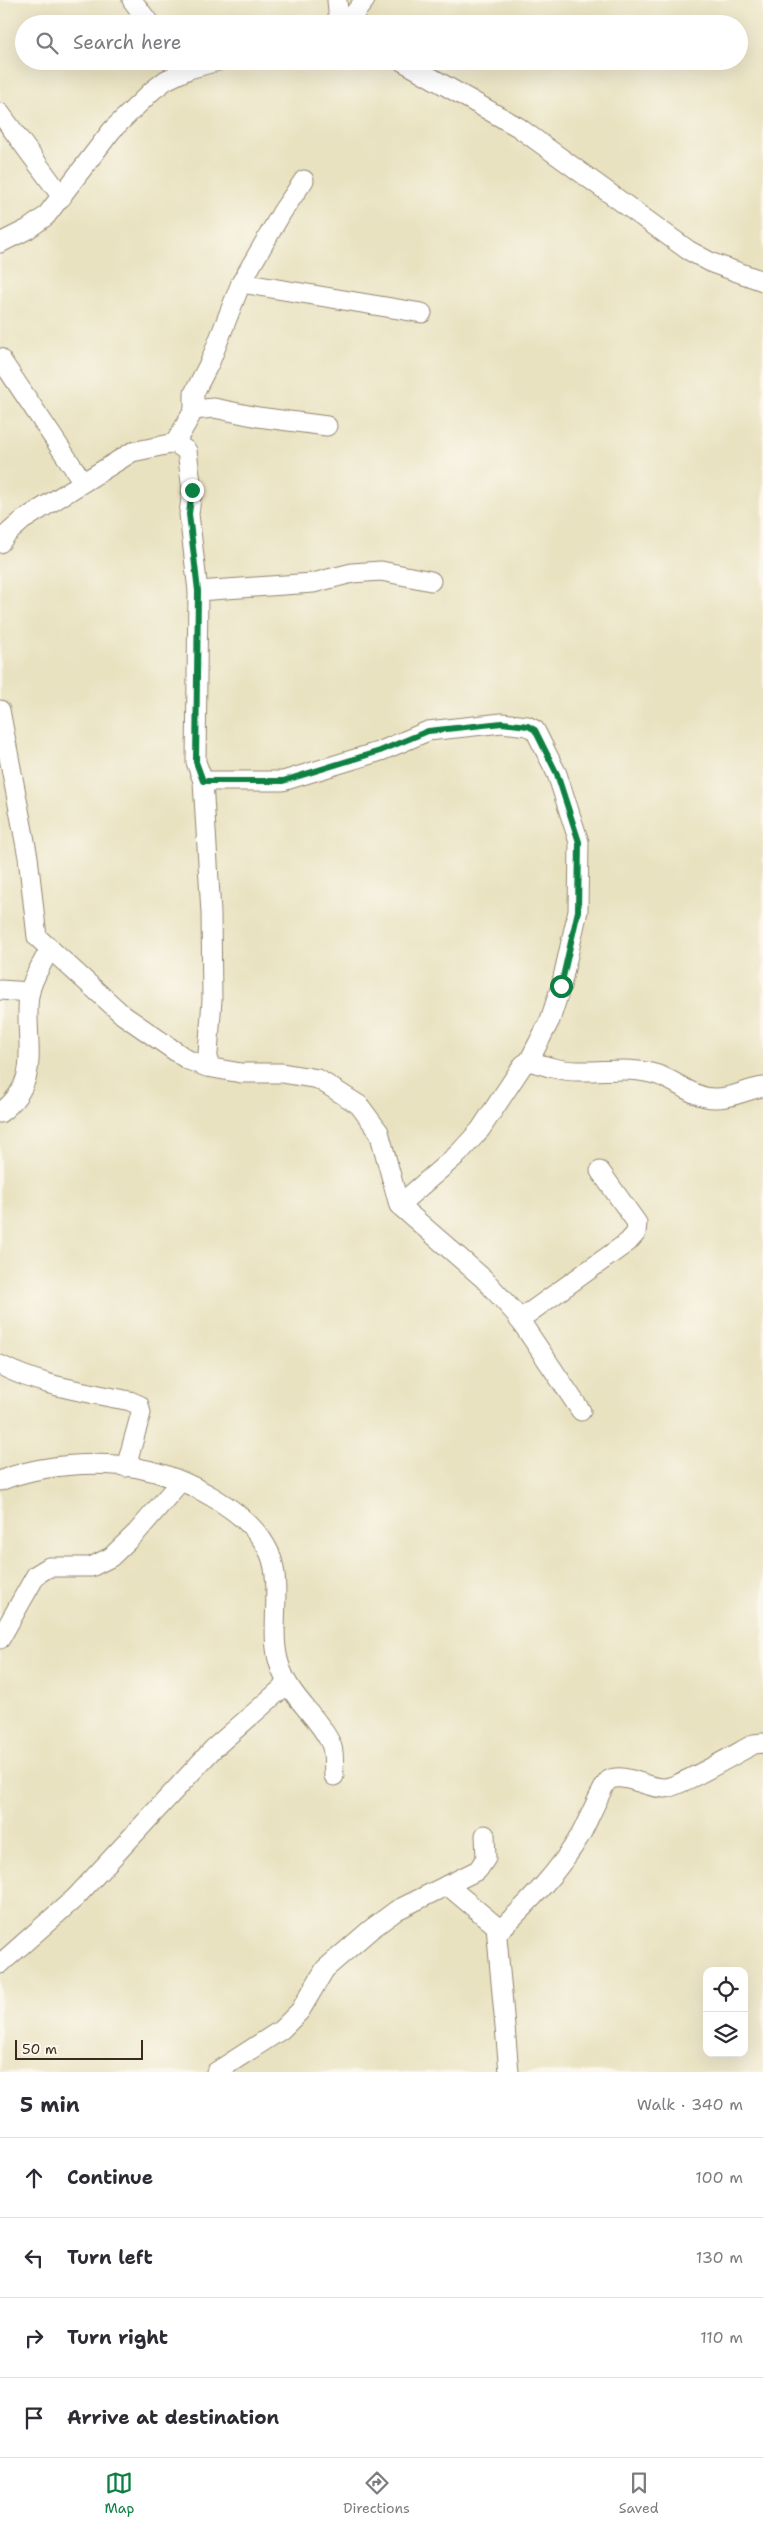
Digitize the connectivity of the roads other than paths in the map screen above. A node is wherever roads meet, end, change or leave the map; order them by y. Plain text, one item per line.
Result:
1 (132, 0) edge
2 (337, 0) edge
3 (365, 0) edge
4 (143, 15) edge
5 (338, 15) edge
6 (353, 15) edge
7 (174, 70) edge
8 (418, 70) edge
9 (0, 113) edge
10 (304, 180) dead end
11 (62, 197) junction
12 (0, 243) edge
13 (763, 281) edge
14 (241, 283) junction
15 (422, 313) dead end
16 (0, 358) edge
17 (194, 410) junction
18 (327, 426) dead end
19 (174, 443) junction
20 (83, 482) junction
21 (0, 543) edge
22 (431, 581) dead end
23 (198, 591) junction
24 (0, 710) edge
25 (4, 755) edge
26 (203, 781) junction
27 (50, 948) junction
28 (0, 990) edge
29 (30, 992) junction
30 (529, 1061) junction
31 (206, 1067) junction
32 (763, 1087) edge
33 (0, 1113) edge
34 (600, 1170) dead end
35 (399, 1205) junction
36 (519, 1320) junction
37 (0, 1365) edge
38 (581, 1411) dead end
39 (126, 1467) junction
40 (0, 1481) edge
41 (180, 1482) junction
42 (0, 1639) edge
43 (287, 1684) junction
44 (763, 1743) edge
45 (334, 1776) dead end
46 (486, 1835) dead end
47 (447, 1885) junction
48 (497, 1933) junction
49 (0, 1964) edge
50 (216, 2072) edge
51 (509, 2072) edge

1 - 4 street
2 - 5 street
3 - 6 street
7 - 11 street
8 - 13 street
9 - 11 street
10 - 14 street
11 - 12 street
14 - 15 street
14 - 17 street
16 - 20 street
17 - 18 street
17 - 19 street
19 - 20 street
19 - 23 street
20 - 21 street
22 - 23 street
23 - 26 street
24 - 25 street
25 - 27 street
26 - 30 street
26 - 31 street
27 - 29 street
27 - 31 street
28 - 29 street
29 - 33 street
30 - 32 street
30 - 35 street
31 - 35 street
34 - 36 street
35 - 36 street
36 - 38 street
37 - 39 street
39 - 40 street
39 - 41 street
41 - 42 street
41 - 43 street
43 - 45 street
43 - 49 street
44 - 48 street
46 - 47 street
47 - 48 street
47 - 50 street
48 - 51 street

